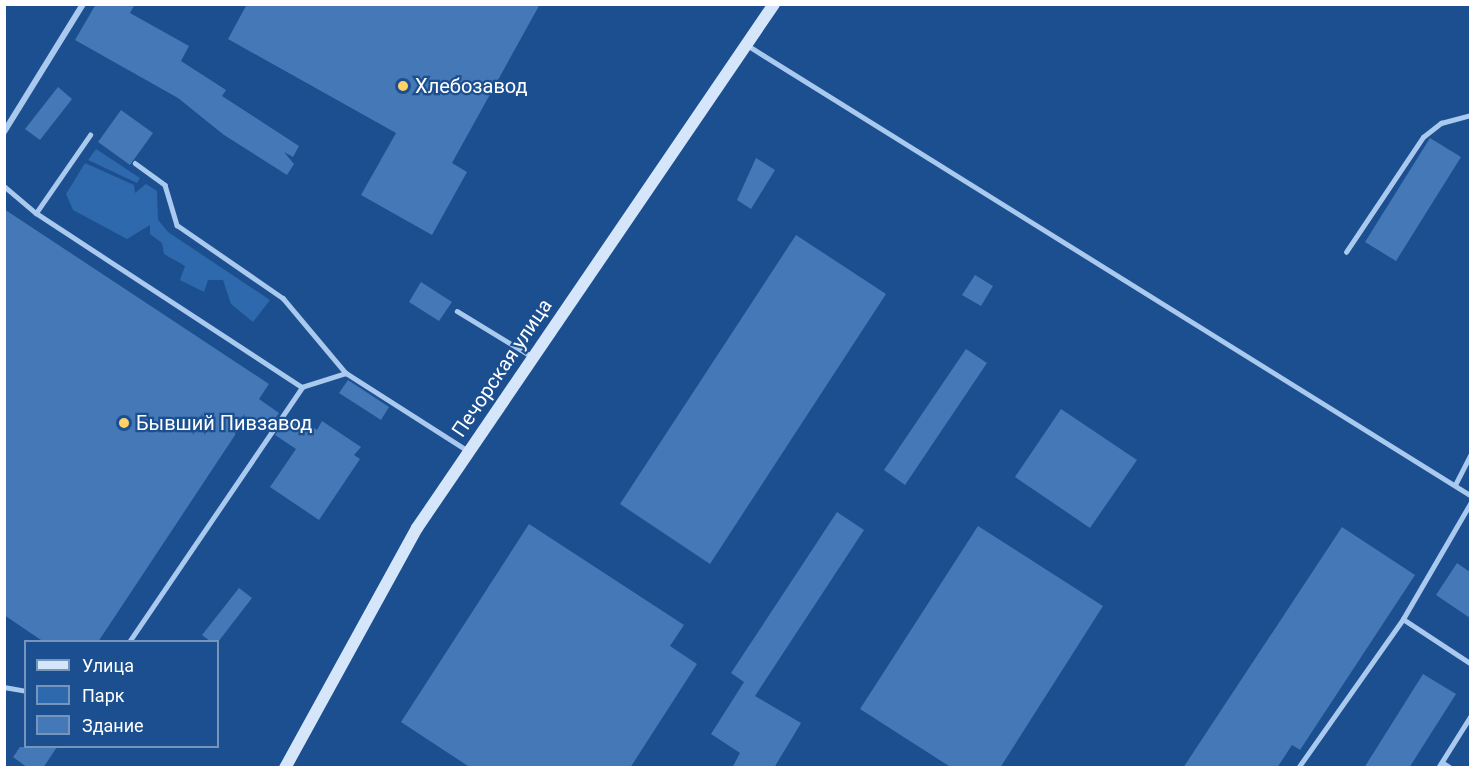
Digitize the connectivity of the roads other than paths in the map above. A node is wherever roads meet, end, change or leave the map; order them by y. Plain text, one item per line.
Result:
1 (83, 4) edge
2 (774, 4) edge
3 (747, 45) junction
4 (1470, 115) edge
5 (4, 132) edge
6 (90, 135) dead end
7 (135, 163) dead end
8 (4, 186) edge
9 (36, 213) junction
10 (1346, 252) dead end
11 (457, 311) dead end
12 (533, 357) junction
13 (346, 374) junction
14 (302, 387) junction
15 (469, 452) junction
16 (1470, 456) edge
17 (1455, 485) junction
18 (1470, 495) edge
19 (1470, 504) edge
20 (1403, 619) junction
21 (130, 640) edge
22 (1470, 663) edge
23 (4, 687) edge
24 (24, 691) edge
25 (1470, 717) edge
26 (1442, 762) junction
27 (285, 768) edge
28 (1298, 768) edge
29 (1438, 768) edge
30 (1451, 768) edge

1 - 5 street
2 - 3 street, Печорская улица
3 - 12 street, Печорская улица
3 - 17 lane
4 - 10 lane
6 - 9 lane
7 - 13 lane
8 - 9 lane
9 - 14 lane
11 - 12 lane
12 - 15 street, Печорская улица
13 - 14 lane
13 - 15 lane
14 - 21 lane
15 - 27 street, Печорская улица
16 - 17 lane
17 - 18 lane
19 - 20 lane
20 - 22 lane
20 - 28 lane
23 - 24 lane
25 - 26 lane
26 - 29 lane
26 - 30 lane

